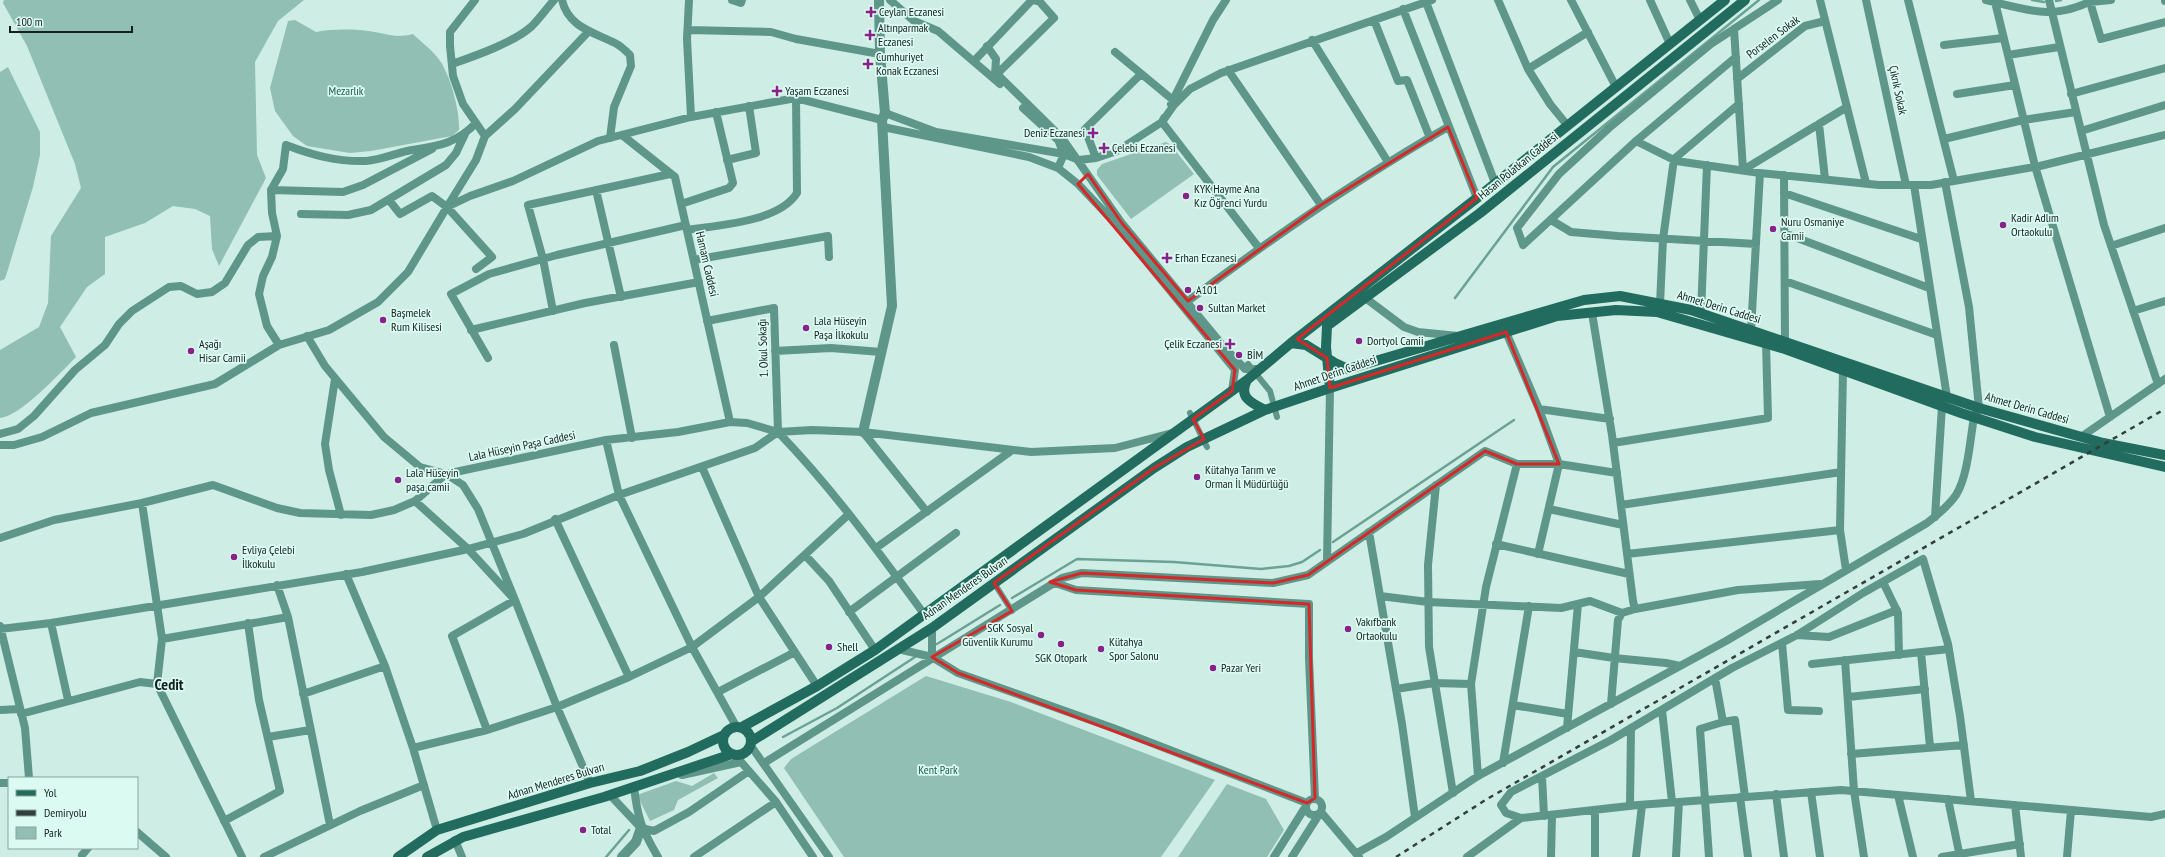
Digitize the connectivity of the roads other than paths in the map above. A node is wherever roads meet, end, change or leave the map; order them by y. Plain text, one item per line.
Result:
1 (475, 0) edge
2 (554, 0) edge
3 (562, 0) edge
4 (689, 0) edge
5 (732, 0) edge
6 (742, 0) edge
7 (879, 0) edge
8 (890, 0) edge
9 (1032, 0) edge
10 (1226, 0) edge
11 (1498, 0) edge
12 (1571, 0) edge
13 (1650, 0) edge
14 (1690, 0) edge
15 (1725, 0) edge
16 (1745, 0) edge
17 (1778, 0) edge
18 (1820, 0) edge
19 (1866, 0) edge
20 (1908, 0) edge
21 (1986, 0) edge
22 (2048, 0) edge
23 (2111, 0) edge
24 (1429, 1) edge
25 (2092, 1) edge
26 (1995, 2) junction
27 (2021, 4) edge
28 (1404, 9) junction
29 (2051, 14) junction
30 (1374, 20) junction
31 (1700, 20) junction
32 (1825, 21) junction
33 (2165, 22) edge
34 (1734, 29) junction
35 (688, 30) junction
36 (589, 31) junction
37 (1588, 32) junction
38 (2003, 38) junction
39 (1312, 40) junction
40 (1670, 44) junction
41 (1944, 45) dead end
42 (987, 46) junction
43 (2059, 47) junction
44 (1115, 52) dead end
45 (880, 54) junction
46 (2008, 55) junction
47 (1736, 57) junction
48 (974, 60) junction
49 (452, 64) junction
50 (2165, 68) edge
51 (1528, 69) junction
52 (1228, 70) junction
53 (1141, 74) junction
54 (995, 76) junction
55 (1737, 79) junction
56 (2015, 85) junction
57 (1616, 87) junction
58 (1957, 94) dead end
59 (2072, 94) junction
60 (796, 98) junction
61 (1173, 100) junction
62 (1739, 104) junction
63 (2165, 105) edge
64 (749, 106) junction
65 (1847, 107) junction
66 (716, 112) junction
67 (2076, 112) junction
68 (691, 117) junction
69 (883, 120) junction
70 (2023, 120) junction
71 (1162, 122) junction
72 (476, 123) junction
73 (1819, 124) junction
74 (1567, 125) junction
75 (1448, 127) junction
76 (2081, 131) junction
77 (465, 134) junction
78 (622, 135) junction
79 (2165, 135) edge
80 (485, 136) junction
81 (610, 138) junction
82 (1430, 138) junction
83 (1944, 139) junction
84 (1636, 141) junction
85 (436, 147) junction
86 (1064, 154) junction
87 (2087, 155) junction
88 (1096, 158) junction
89 (727, 160) junction
90 (1079, 160) junction
91 (1674, 160) junction
92 (1388, 162) junction
93 (1707, 165) junction
94 (2035, 166) junction
95 (1058, 168) junction
96 (1743, 170) junction
97 (1760, 173) junction
98 (670, 174) junction
99 (1088, 174) junction
100 (1784, 175) junction
101 (1825, 179) junction
102 (1954, 181) junction
103 (1945, 182) junction
104 (1495, 183) junction
105 (1866, 183) junction
106 (1078, 184) junction
107 (1910, 185) junction
108 (271, 190) junction
109 (596, 190) junction
110 (1784, 193) junction
111 (1477, 198) junction
112 (389, 200) junction
113 (681, 204) junction
114 (1321, 205) junction
115 (447, 207) junction
116 (301, 214) dead end
117 (1551, 220) junction
118 (686, 228) junction
119 (2165, 228) edge
120 (1784, 232) junction
121 (277, 236) junction
122 (1663, 239) junction
123 (1921, 239) junction
124 (1705, 241) junction
125 (609, 243) junction
126 (1756, 244) junction
127 (2111, 246) junction
128 (1259, 248) junction
129 (828, 257) dead end
130 (543, 259) junction
131 (694, 260) junction
132 (476, 269) dead end
133 (1785, 281) junction
134 (699, 282) junction
135 (1929, 288) junction
136 (621, 297) junction
137 (1364, 297) junction
138 (1188, 301) junction
139 (2165, 301) edge
140 (1660, 304) junction
141 (553, 311) junction
142 (2134, 311) junction
143 (1592, 313) junction
144 (1701, 313) junction
145 (707, 321) junction
146 (471, 330) junction
147 (1751, 330) junction
148 (1506, 332) junction
149 (308, 336) junction
150 (1459, 336) junction
151 (1937, 336) junction
152 (1785, 342) junction
153 (1291, 343) junction
154 (1766, 343) junction
155 (279, 345) junction
156 (614, 345) dead end
157 (775, 351) junction
158 (881, 352) junction
159 (488, 358) dead end
160 (1327, 358) junction
161 (1254, 369) junction
162 (1843, 370) junction
163 (335, 379) junction
164 (1247, 380) junction
165 (2162, 382) edge
166 (1330, 388) junction
167 (1232, 391) junction
168 (1945, 402) junction
169 (1979, 408) junction
170 (1539, 409) junction
171 (1272, 412) junction
172 (1191, 416) junction
173 (1974, 417) junction
174 (2110, 417) junction
175 (1610, 419) junction
176 (730, 422) junction
177 (778, 432) junction
178 (863, 432) junction
179 (1175, 432) junction
180 (0, 434) edge
181 (2081, 437) junction
182 (632, 438) junction
183 (606, 440) junction
184 (1205, 443) junction
185 (1613, 444) junction
186 (0, 445) edge
187 (1187, 447) joint
188 (1011, 451) junction
189 (2165, 455) edge
190 (1517, 464) junction
191 (1559, 464) junction
192 (702, 467) junction
193 (2165, 467) edge
194 (1841, 472) junction
195 (1617, 473) junction
196 (446, 474) junction
197 (1436, 485) junction
198 (619, 495) junction
199 (416, 501) junction
200 (142, 503) junction
201 (1621, 505) junction
202 (1549, 509) junction
203 (927, 512) junction
204 (848, 514) junction
205 (341, 515) junction
206 (1935, 517) junction
207 (556, 519) junction
208 (1623, 524) junction
209 (1840, 530) junction
210 (1369, 532) junction
211 (956, 533) dead end
212 (0, 538) edge
213 (492, 541) junction
214 (1496, 544) junction
215 (876, 548) junction
216 (468, 550) junction
217 (1538, 554) junction
218 (1627, 554) junction
219 (805, 555) junction
220 (1327, 561) junction
221 (1846, 570) junction
222 (346, 574) junction
223 (1629, 574) junction
224 (896, 577) junction
225 (1883, 582) junction
226 (994, 583) junction
227 (1055, 583) junction
228 (1823, 584) junction
229 (277, 585) junction
230 (1380, 596) junction
231 (759, 598) junction
232 (515, 600) junction
233 (1428, 602) junction
234 (157, 604) junction
235 (1483, 604) junction
236 (1578, 604) junction
237 (1529, 606) junction
238 (1636, 609) junction
239 (1897, 610) junction
240 (1012, 611) junction
241 (849, 612) junction
242 (1622, 613) junction
243 (924, 614) junction
244 (288, 616) junction
245 (248, 622) junction
246 (51, 623) junction
247 (1, 628) edge
248 (932, 628) junction
249 (1798, 635) junction
250 (162, 638) junction
251 (1782, 643) junction
252 (692, 647) junction
253 (898, 649) junction
254 (1949, 649) junction
255 (875, 650) junction
256 (795, 652) junction
257 (1574, 652) junction
258 (1922, 652) junction
259 (1899, 654) junction
260 (932, 657) junction
261 (1614, 658) junction
262 (1845, 660) junction
263 (1812, 664) dead end
264 (385, 666) junction
265 (1680, 666) junction
266 (628, 677) junction
267 (1715, 678) junction
268 (1434, 683) junction
269 (157, 684) junction
270 (1471, 684) junction
271 (817, 686) junction
272 (1396, 689) junction
273 (1925, 690) junction
274 (718, 692) junction
275 (303, 694) junction
276 (1848, 697) junction
277 (68, 700) junction
278 (1611, 704) junction
279 (1513, 705) junction
280 (557, 707) junction
281 (0, 710) edge
282 (1662, 710) junction
283 (1819, 711) dead end
284 (21, 712) junction
285 (1568, 714) junction
286 (1723, 722) junction
287 (739, 726) junction
288 (1567, 728) junction
289 (1631, 728) junction
290 (310, 730) junction
291 (487, 730) junction
292 (724, 735) junction
293 (268, 737) junction
294 (751, 743) junction
295 (1964, 745) junction
296 (1930, 747) junction
297 (413, 748) junction
298 (1852, 754) junction
299 (736, 757) junction
300 (764, 763) junction
301 (1503, 763) junction
302 (749, 771) junction
303 (1478, 776) junction
304 (1542, 776) junction
305 (29, 777) edge
306 (590, 783) junction
307 (424, 785) junction
308 (634, 786) junction
309 (1854, 791) junction
310 (1811, 792) junction
311 (1453, 793) junction
312 (1776, 794) junction
313 (610, 795) junction
314 (1898, 795) junction
315 (1743, 797) junction
316 (1315, 798) junction
317 (1948, 799) junction
318 (1704, 800) junction
319 (1971, 801) junction
320 (776, 802) junction
321 (1675, 802) junction
322 (1306, 804) junction
323 (1642, 805) junction
324 (2015, 805) junction
325 (1630, 806) junction
326 (1595, 810) junction
327 (2071, 810) junction
328 (1320, 812) junction
329 (2165, 814) edge
330 (1548, 815) junction
331 (1415, 817) junction
332 (1521, 818) junction
333 (224, 820) junction
334 (330, 825) junction
335 (641, 828) junction
336 (438, 830) junction
337 (138, 833) edge
338 (456, 840) junction
339 (2020, 844) junction
340 (1993, 848) junction
341 (87, 849) edge
342 (1358, 855) edge
343 (1959, 855) edge
344 (82, 856) dead end
345 (826, 856) edge
346 (166, 857) edge
347 (242, 857) edge
348 (264, 857) edge
349 (398, 857) edge
350 (426, 857) edge
351 (462, 857) edge
352 (622, 857) edge
353 (658, 857) edge
354 (694, 857) edge
355 (813, 857) edge
356 (1274, 857) edge
357 (1292, 857) edge
358 (1467, 857) edge
359 (1551, 857) edge
360 (1595, 857) edge
361 (1636, 857) edge
362 (1676, 857) edge
363 (1708, 857) edge
364 (1748, 857) edge
365 (1784, 857) edge
366 (1820, 857) edge
367 (1864, 857) edge
368 (1913, 857) edge
369 (1942, 857) edge
370 (1995, 857) edge
371 (2021, 857) edge
372 (2066, 857) edge

1 - 49 street
2 - 49 street
3 - 36 street
4 - 35 street
5 - 6 street
7 - 45 street
8 - 48 street
9 - 42 street
9 - 54 street
10 - 61 street
11 - 51 street
12 - 37 street
13 - 40 street
14 - 31 street
15 - 31 main road, Hasan Polatkan Caddesi
16 - 137 main road, Hasan Polatkan Caddesi
17 - 34 street
18 - 32 street
19 - 107 street, Çıkrık Sokak
20 - 83 street
21 - 26 street
22 - 29 street
23 - 25 street
24 - 28 street
24 - 104 street
25 - 29 street
25 - 33 street
26 - 27 street
26 - 38 street
27 - 29 street
28 - 30 street
28 - 75 street
29 - 43 street
30 - 39 street
30 - 82 street
31 - 40 main road, Hasan Polatkan Caddesi
32 - 55 street, Porselen Sokak
32 - 65 street
34 - 47 street
34 - 117 street
35 - 45 street
35 - 68 street
36 - 80 street
36 - 81 street
37 - 51 street
37 - 57 street
38 - 41 street
38 - 46 street
39 - 52 street
39 - 92 street
40 - 57 main road, Hasan Polatkan Caddesi
42 - 48 street
42 - 54 street
43 - 46 street
43 - 59 street
44 - 53 street
45 - 69 street
46 - 56 street
47 - 55 street
47 - 84 street
48 - 54 street
49 - 72 street
50 - 59 street
51 - 74 street
52 - 71 street
52 - 114 street
53 - 61 street
53 - 88 street
54 - 86 street
54 - 90 street
55 - 62 street
56 - 58 street
56 - 70 street
57 - 74 main road, Hasan Polatkan Caddesi
59 - 67 street
60 - 64 street
60 - 69 street
60 - 118 street
61 - 71 street
62 - 91 street
62 - 96 street
63 - 76 street
64 - 66 street
64 - 89 street
65 - 73 street
65 - 105 street
66 - 68 street
66 - 89 street
67 - 70 street
67 - 76 street
68 - 78 street
69 - 86 street
69 - 95 street
69 - 158 street
70 - 83 street
70 - 94 street
71 - 88 street
71 - 128 street
72 - 77 street
72 - 80 street
73 - 96 street
73 - 101 street
74 - 104 main road, Hasan Polatkan Caddesi
75 - 82 street
75 - 111 street
76 - 87 street
77 - 85 street
77 - 112 street
78 - 81 street
78 - 98 street, Hamam Caddesi
79 - 87 street
80 - 115 street
81 - 115 street
82 - 92 street
83 - 102 street
84 - 91 street
84 - 117 street
85 - 108 street
85 - 108 street
86 - 90 street
86 - 95 street
87 - 94 street
87 - 127 street
88 - 90 street
89 - 113 street
90 - 99 street
91 - 93 street
91 - 122 street
92 - 114 street
93 - 96 street
93 - 124 street
94 - 102 street
94 - 174 street
95 - 106 street
96 - 97 street
97 - 100 street
97 - 126 street
98 - 109 street
98 - 113 street, Hamam Caddesi
99 - 106 street
99 - 138 street
100 - 101 street
100 - 110 street
101 - 105 street
102 - 103 street
103 - 107 street
103 - 169 street
104 - 111 main road, Hasan Polatkan Caddesi
105 - 107 street
106 - 167 street
107 - 123 street, Çıkrık Sokak
108 - 121 street
109 - 125 street
109 - 130 street
110 - 120 street
110 - 123 street
111 - 153 main road, Hasan Polatkan Caddesi
112 - 115 street
112 - 116 street
113 - 118 street, Hamam Caddesi
114 - 128 street
115 - 132 street
115 - 149 street
117 - 122 street
118 - 125 street
118 - 131 street, Hamam Caddesi
119 - 127 street
120 - 133 street
120 - 135 street
121 - 155 street
121 - 180 street
122 - 124 street
122 - 140 street
123 - 135 street, Çıkrık Sokak
124 - 126 street
124 - 144 street
125 - 130 street
125 - 136 street
126 - 147 street
127 - 142 street
128 - 138 street
129 - 131 street
130 - 141 street
130 - 146 street
131 - 134 street, Hamam Caddesi
133 - 151 street
133 - 152 street
134 - 136 street
134 - 145 street, Hamam Caddesi
135 - 151 street, Çıkrık Sokak
136 - 141 street
137 - 150 street
137 - 160 main road, Hasan Polatkan Caddesi
138 - 161 street
139 - 142 street
140 - 144 main road, Ahmet Derin Caddesi
140 - 150 main road, Ahmet Derin Caddesi
141 - 146 street
142 - 165 street
143 - 148 main road, Ahmet Derin Caddesi
143 - 154 main road, Ahmet Derin Caddesi
143 - 175 street
144 - 147 main road, Ahmet Derin Caddesi
145 - 157 street, 1. Okul Sokağı
145 - 176 street, Hamam Caddesi
146 - 159 street
147 - 152 main road, Ahmet Derin Caddesi
148 - 166 main road, Ahmet Derin Caddesi
148 - 170 street
149 - 155 street
149 - 163 street, Lala Hüseyin Paşa Caddesi
150 - 160 main road, Ahmet Derin Caddesi
151 - 168 street, Çıkrık Sokak
152 - 168 main road, Ahmet Derin Caddesi
153 - 160 main road, Ahmet Derin Caddesi
153 - 161 main road
154 - 162 main road, Ahmet Derin Caddesi
154 - 185 street
155 - 186 street
156 - 182 street
157 - 158 street
157 - 177 street, 1. Okul Sokağı
158 - 178 street
160 - 166 main road
161 - 164 main road
161 - 171 street
162 - 168 main road, Ahmet Derin Caddesi
162 - 194 street
163 - 196 street, Lala Hüseyin Paşa Caddesi
163 - 205 street
164 - 167 main road
164 - 171 main road
165 - 174 street
166 - 171 main road, Ahmet Derin Caddesi
166 - 220 street
167 - 172 main road
168 - 169 main road, Ahmet Derin Caddesi
168 - 173 main road, Ahmet Derin Caddesi
168 - 206 street, Çıkrık Sokak
169 - 173 street
169 - 181 main road, Ahmet Derin Caddesi
170 - 175 street
170 - 191 street
171 - 184 main road, Ahmet Derin Caddesi
172 - 179 main road
172 - 184 street
173 - 193 main road, Ahmet Derin Caddesi
173 - 206 street
174 - 181 street
175 - 185 street
176 - 177 street, Lala Hüseyin Paşa Caddesi
176 - 182 street, Lala Hüseyin Paşa Caddesi
177 - 178 street
177 - 192 street
177 - 204 street
178 - 188 street
178 - 203 street
179 - 188 street
179 - 243 main road, Adnan Menderes Bulvarı
181 - 189 main road, Ahmet Derin Caddesi
182 - 183 street, Lala Hüseyin Paşa Caddesi
183 - 196 street, Lala Hüseyin Paşa Caddesi
183 - 198 street
184 - 187 main road, Ahmet Derin Caddesi
185 - 195 street
187 - 226 main road, Adnan Menderes Bulvarı
188 - 203 street
190 - 191 street
190 - 197 street
190 - 214 street
191 - 195 street
191 - 202 street
192 - 198 street
192 - 231 street
194 - 201 street
194 - 209 street
195 - 201 street
196 - 199 street
196 - 213 street
197 - 210 street
197 - 233 street
198 - 207 street
198 - 252 street
199 - 205 street
199 - 216 street
200 - 205 street
200 - 212 street
200 - 234 street
201 - 208 street
202 - 208 street
202 - 217 street
203 - 215 street
204 - 215 street
204 - 219 street
206 - 221 street
207 - 213 street
207 - 266 street
208 - 218 street
209 - 218 street
209 - 221 street
210 - 220 street
210 - 230 street
211 - 224 street
213 - 216 street
213 - 232 street
214 - 217 street
214 - 235 street
215 - 224 street
216 - 222 street
216 - 232 street
217 - 223 street
218 - 223 street
219 - 231 street
219 - 241 street
220 - 227 street
221 - 228 street
222 - 229 street
222 - 264 street
223 - 238 street
224 - 241 street
224 - 243 street
225 - 239 street
225 - 249 street
225 - 254 street
226 - 240 street
226 - 248 main road, Adnan Menderes Bulvarı
227 - 240 street
227 - 316 street
228 - 238 street
228 - 265 street
229 - 234 street
229 - 244 street
230 - 233 street
230 - 272 street
231 - 252 street
231 - 256 street
232 - 280 street
232 - 291 street
233 - 235 street
233 - 268 street
234 - 246 street
234 - 250 street
235 - 237 street
235 - 270 street
236 - 237 street
236 - 242 street
236 - 257 street
237 - 279 street
238 - 242 street
239 - 249 street
239 - 259 street
240 - 260 street
241 - 255 street
242 - 261 street
243 - 255 main road, Adnan Menderes Bulvarı
244 - 245 street
244 - 275 street
245 - 250 street
245 - 293 street
246 - 247 street
246 - 277 street
247 - 284 street
248 - 253 main road, Adnan Menderes Bulvarı
248 - 260 street
249 - 251 street
250 - 269 street
251 - 267 street
251 - 283 street
252 - 266 street
252 - 274 street
253 - 260 street
253 - 294 main road, Adnan Menderes Bulvarı
254 - 258 street
254 - 295 street
255 - 271 main road, Adnan Menderes Bulvarı
256 - 271 street
256 - 274 street
257 - 261 street
257 - 285 street
258 - 259 street
258 - 273 street
259 - 262 street
260 - 300 street
260 - 322 street
261 - 265 street
261 - 278 street
262 - 263 street
262 - 276 street
264 - 275 street
264 - 297 street
265 - 278 street
266 - 280 street
267 - 282 street
267 - 286 street
268 - 270 street
268 - 272 street
268 - 311 street
269 - 277 street
269 - 333 street
270 - 303 street
271 - 287 main road, Adnan Menderes Bulvarı
272 - 331 street
273 - 276 street
273 - 296 street
274 - 287 street
275 - 290 street
276 - 298 street
277 - 284 street
278 - 288 street
279 - 285 street
279 - 301 street
280 - 291 street
280 - 306 street
281 - 284 street
282 - 289 street
282 - 321 street
284 - 305 street
285 - 288 street
286 - 315 street
286 - 318 street
287 - 292 main road
287 - 294 main road
288 - 301 street
289 - 304 street
289 - 325 street
290 - 293 street
290 - 334 street
291 - 297 street
292 - 299 main road
292 - 306 main road, Adnan Menderes Bulvarı
293 - 333 street
294 - 299 main road
294 - 300 street
295 - 296 street
295 - 319 street
296 - 298 street
297 - 307 street
298 - 309 street
299 - 302 street
299 - 308 main road
300 - 345 street
301 - 303 street
302 - 320 street
302 - 335 street
303 - 311 street
304 - 330 street
304 - 332 street
306 - 336 main road, Adnan Menderes Bulvarı
307 - 334 street
307 - 336 street
308 - 313 main road
308 - 335 street
309 - 310 street
309 - 314 street
309 - 367 street
310 - 312 street
310 - 366 street
311 - 331 street
312 - 315 street
312 - 365 street
313 - 335 street
313 - 338 main road
314 - 317 street
314 - 368 street
315 - 318 street
315 - 364 street
316 - 322 street
316 - 328 street
317 - 319 street
317 - 343 street
318 - 321 street
318 - 363 street
319 - 324 street
320 - 354 street
320 - 355 street
321 - 323 street
321 - 362 street
322 - 328 street
322 - 356 street
323 - 325 street
323 - 361 street
324 - 327 street
324 - 339 street
325 - 326 street
326 - 330 street
326 - 360 street
327 - 329 street
327 - 372 street
328 - 342 street
328 - 357 street
330 - 332 street
330 - 359 street
331 - 342 street
332 - 358 street
333 - 347 street
334 - 348 street
335 - 352 street
335 - 353 street
336 - 349 main road, Adnan Menderes Bulvarı
337 - 346 street
338 - 350 main road
338 - 351 street
339 - 340 street
339 - 371 street
340 - 343 street
340 - 370 street
341 - 344 street
343 - 369 street

